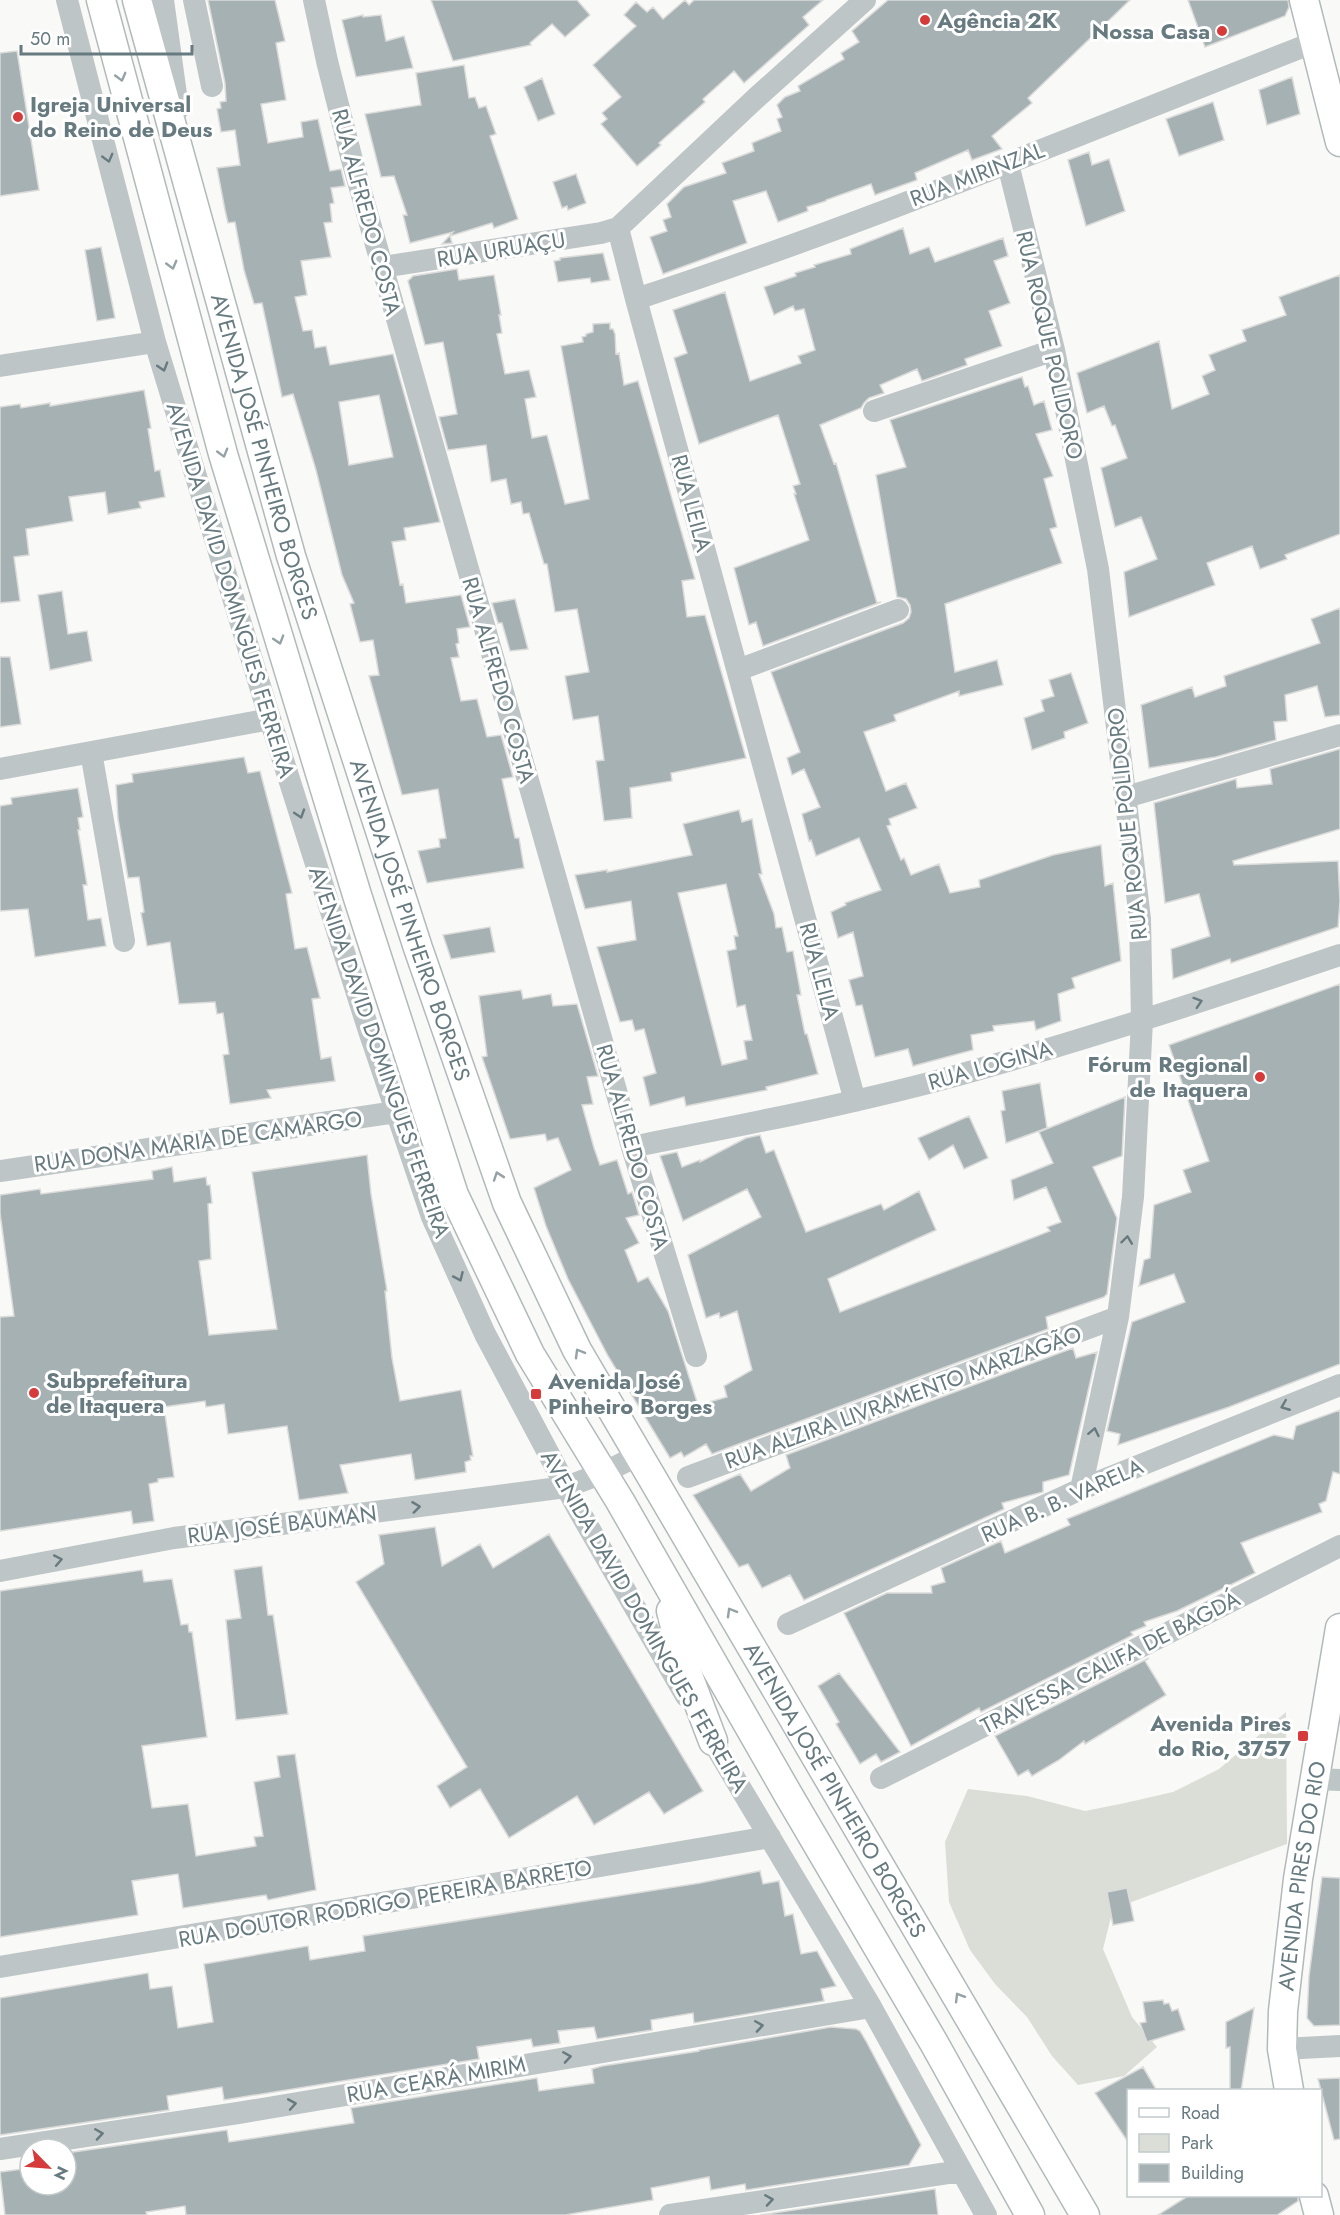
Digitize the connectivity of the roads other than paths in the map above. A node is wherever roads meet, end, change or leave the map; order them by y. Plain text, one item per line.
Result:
1 (66, 0) edge
2 (101, 0) edge
3 (136, 0) edge
4 (163, 0) edge
5 (194, 0) edge
6 (314, 0) edge
7 (865, 0) edge
8 (1304, 0) edge
9 (1315, 42) junction
10 (212, 86) dead end
11 (1340, 142) edge
12 (1008, 164) junction
13 (190, 194) junction
14 (618, 228) junction
15 (383, 267) junction
16 (636, 299) junction
17 (155, 342) junction
18 (1053, 350) junction
19 (0, 366) edge
20 (874, 411) dead end
21 (898, 610) dead end
22 (738, 670) junction
23 (270, 719) junction
24 (1340, 735) edge
25 (91, 752) junction
26 (0, 769) edge
27 (1126, 797) junction
28 (124, 941) dead end
29 (1340, 955) edge
30 (1142, 1021) junction
31 (855, 1101) junction
32 (396, 1112) junction
33 (632, 1147) junction
34 (0, 1171) edge
35 (1118, 1317) junction
36 (696, 1356) dead end
37 (1340, 1385) edge
38 (639, 1455) junction
39 (603, 1473) junction
40 (688, 1477) dead end
41 (566, 1487) junction
42 (1081, 1490) junction
43 (1340, 1546) edge
44 (0, 1570) edge
45 (662, 1577) junction
46 (788, 1623) dead end
47 (1340, 1628) edge
48 (713, 1741) junction
49 (881, 1778) dead end
50 (1326, 1780) edge
51 (770, 1837) junction
52 (0, 1967) edge
53 (871, 2007) junction
54 (1340, 2046) edge
55 (988, 2047) junction
56 (1282, 2049) junction
57 (1289, 2089) edge
58 (0, 2150) edge
59 (961, 2171) junction
60 (1314, 2197) edge
61 (670, 2215) edge
62 (986, 2215) edge
63 (1030, 2215) edge
64 (1085, 2215) edge
65 (1107, 2215) edge
66 (1319, 2215) edge

1 -> 17 street, AVENIDA DAVID DOMINGUES FERREIRA
2 -> 39 main road, AVENIDA JOSÉ PINHEIRO BORGES
3 - 13 main road, AVENIDA JOSÉ PINHEIRO BORGES
4 - 13 street
5 - 10 street
6 - 15 street, RUA ALFREDO COSTA
7 - 14 street
8 - 9 main road
9 - 11 main road
9 - 12 street, RUA MIRINZAL
12 - 16 street, RUA MIRINZAL
12 - 18 street, RUA ROQUE POLIDORO
38 -> 13 main road, AVENIDA JOSÉ PINHEIRO BORGES
14 - 15 street, RUA URUAÇU
14 - 16 street, RUA LEILA
15 - 33 street, RUA ALFREDO COSTA
16 - 22 street, RUA LEILA
17 - 19 street
17 -> 23 street, AVENIDA DAVID DOMINGUES FERREIRA
18 - 20 street
18 - 27 street, RUA ROQUE POLIDORO
21 - 22 street
22 - 31 street, RUA LEILA
23 - 25 street
23 -> 32 street, AVENIDA DAVID DOMINGUES FERREIRA
24 - 27 street
25 - 26 street
25 - 28 street
27 - 30 street, RUA ROQUE POLIDORO
30 -> 29 street, RUA LOGINA
30 - 31 street, RUA LOGINA
35 -> 30 street, RUA ROQUE POLIDORO
31 - 33 street, RUA LOGINA
32 - 34 street, RUA DONA MARIA DE CAMARGO
32 -> 41 street, AVENIDA DAVID DOMINGUES FERREIRA
33 - 36 street, RUA ALFREDO COSTA
35 - 40 street, RUA ALZIRA LIVRAMENTO MARZAGÃO
42 -> 35 street, RUA ROQUE POLIDORO
37 -> 42 street, RUA B. B. VARELA
38 - 39 street, RUA JOSÉ BAUMAN
55 -> 38 main road, AVENIDA JOSÉ PINHEIRO BORGES
39 - 41 street, RUA JOSÉ BAUMAN
39 - 45 main road, AVENIDA JOSÉ PINHEIRO BORGES
44 -> 41 street, RUA JOSÉ BAUMAN
41 - 48 street, AVENIDA DAVID DOMINGUES FERREIRA
42 - 46 street, RUA B. B. VARELA
43 - 49 street, TRAVESSA CALIFA DE BAGDÁ
45 - 48 main road
45 - 63 main road, AVENIDA JOSÉ PINHEIRO BORGES
47 - 50 main road, AVENIDA PIRES DO RIO
48 - 51 street, AVENIDA DAVID DOMINGUES FERREIRA
50 - 56 main road, AVENIDA PIRES DO RIO
51 - 52 street, RUA DOUTOR RODRIGO PEREIRA BARRETO
51 - 53 street, AVENIDA DAVID DOMINGUES FERREIRA
58 -> 53 street, RUA CEARÁ MIRIM
53 - 59 street, AVENIDA DAVID DOMINGUES FERREIRA
54 - 56 street
55 - 64 main road, AVENIDA JOSÉ PINHEIRO BORGES
55 - 65 main road
56 - 57 main road, AVENIDA PIRES DO RIO
61 -> 59 street
59 - 62 street, AVENIDA DAVID DOMINGUES FERREIRA
60 - 66 main road

